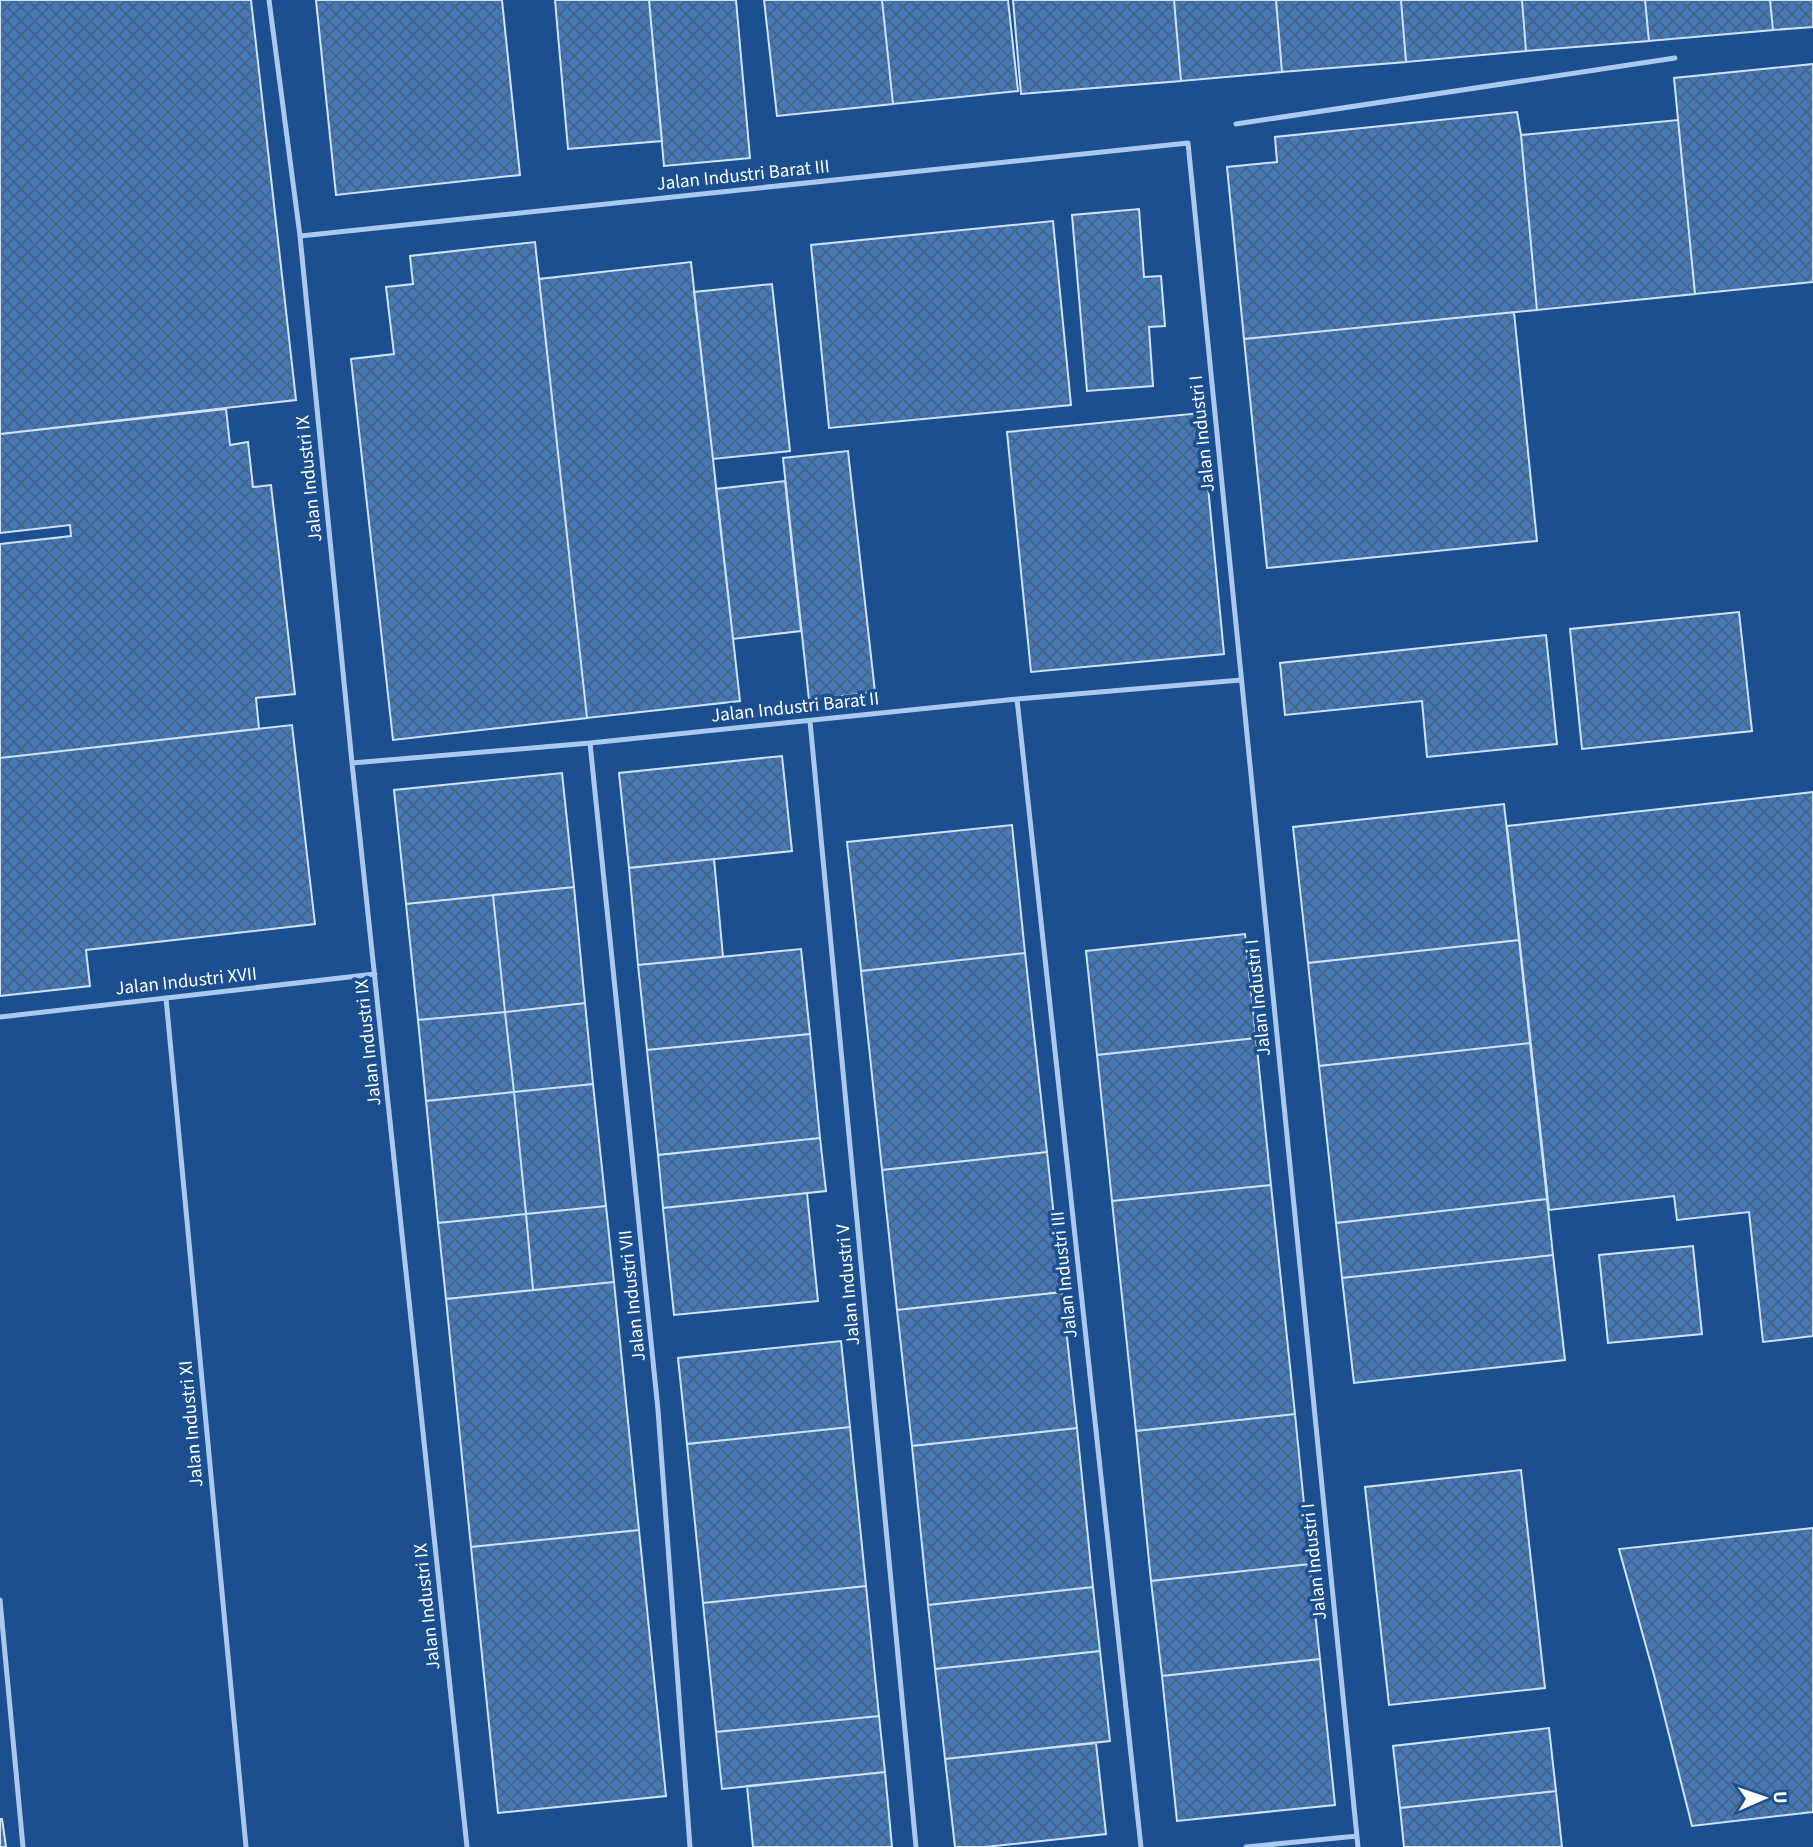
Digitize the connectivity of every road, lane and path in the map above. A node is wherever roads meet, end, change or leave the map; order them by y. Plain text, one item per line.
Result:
1 (269, 0) edge
2 (1675, 58) dead end
3 (1236, 124) dead end
4 (1188, 145) joint
5 (300, 236) junction
6 (1241, 680) junction
7 (1017, 699) junction
8 (810, 720) junction
9 (590, 743) junction
10 (352, 763) junction
11 (375, 974) junction
12 (166, 998) junction
13 (0, 1017) edge
14 (0, 1600) edge
15 (1357, 1836) junction
16 (23, 1847) edge
17 (246, 1847) edge
18 (467, 1847) edge
19 (690, 1847) edge
20 (916, 1847) edge
21 (1141, 1847) edge
22 (1246, 1847) edge
23 (1358, 1847) edge

1 - 5 lane, Jalan Industri IX
2 - 3 lane
4 - 5 lane, Jalan Industri Barat III
4 - 6 lane, Jalan Industri I
5 - 10 lane, Jalan Industri IX
6 - 7 lane, Jalan Industri Barat II
6 - 15 lane, Jalan Industri I
7 - 8 lane, Jalan Industri Barat II
7 - 21 lane, Jalan Industri III
8 - 9 lane, Jalan Industri Barat II
8 - 20 lane, Jalan Industri V
9 - 10 lane, Jalan Industri Barat II
9 - 19 lane, Jalan Industri VII
10 - 11 lane, Jalan Industri IX
11 - 12 lane, Jalan Industri XVII
11 - 18 lane, Jalan Industri IX
12 - 13 lane, Jalan Industri XVII
12 - 17 lane, Jalan Industri XI
14 - 16 lane
15 - 22 lane
15 - 23 lane, Jalan Industri I

